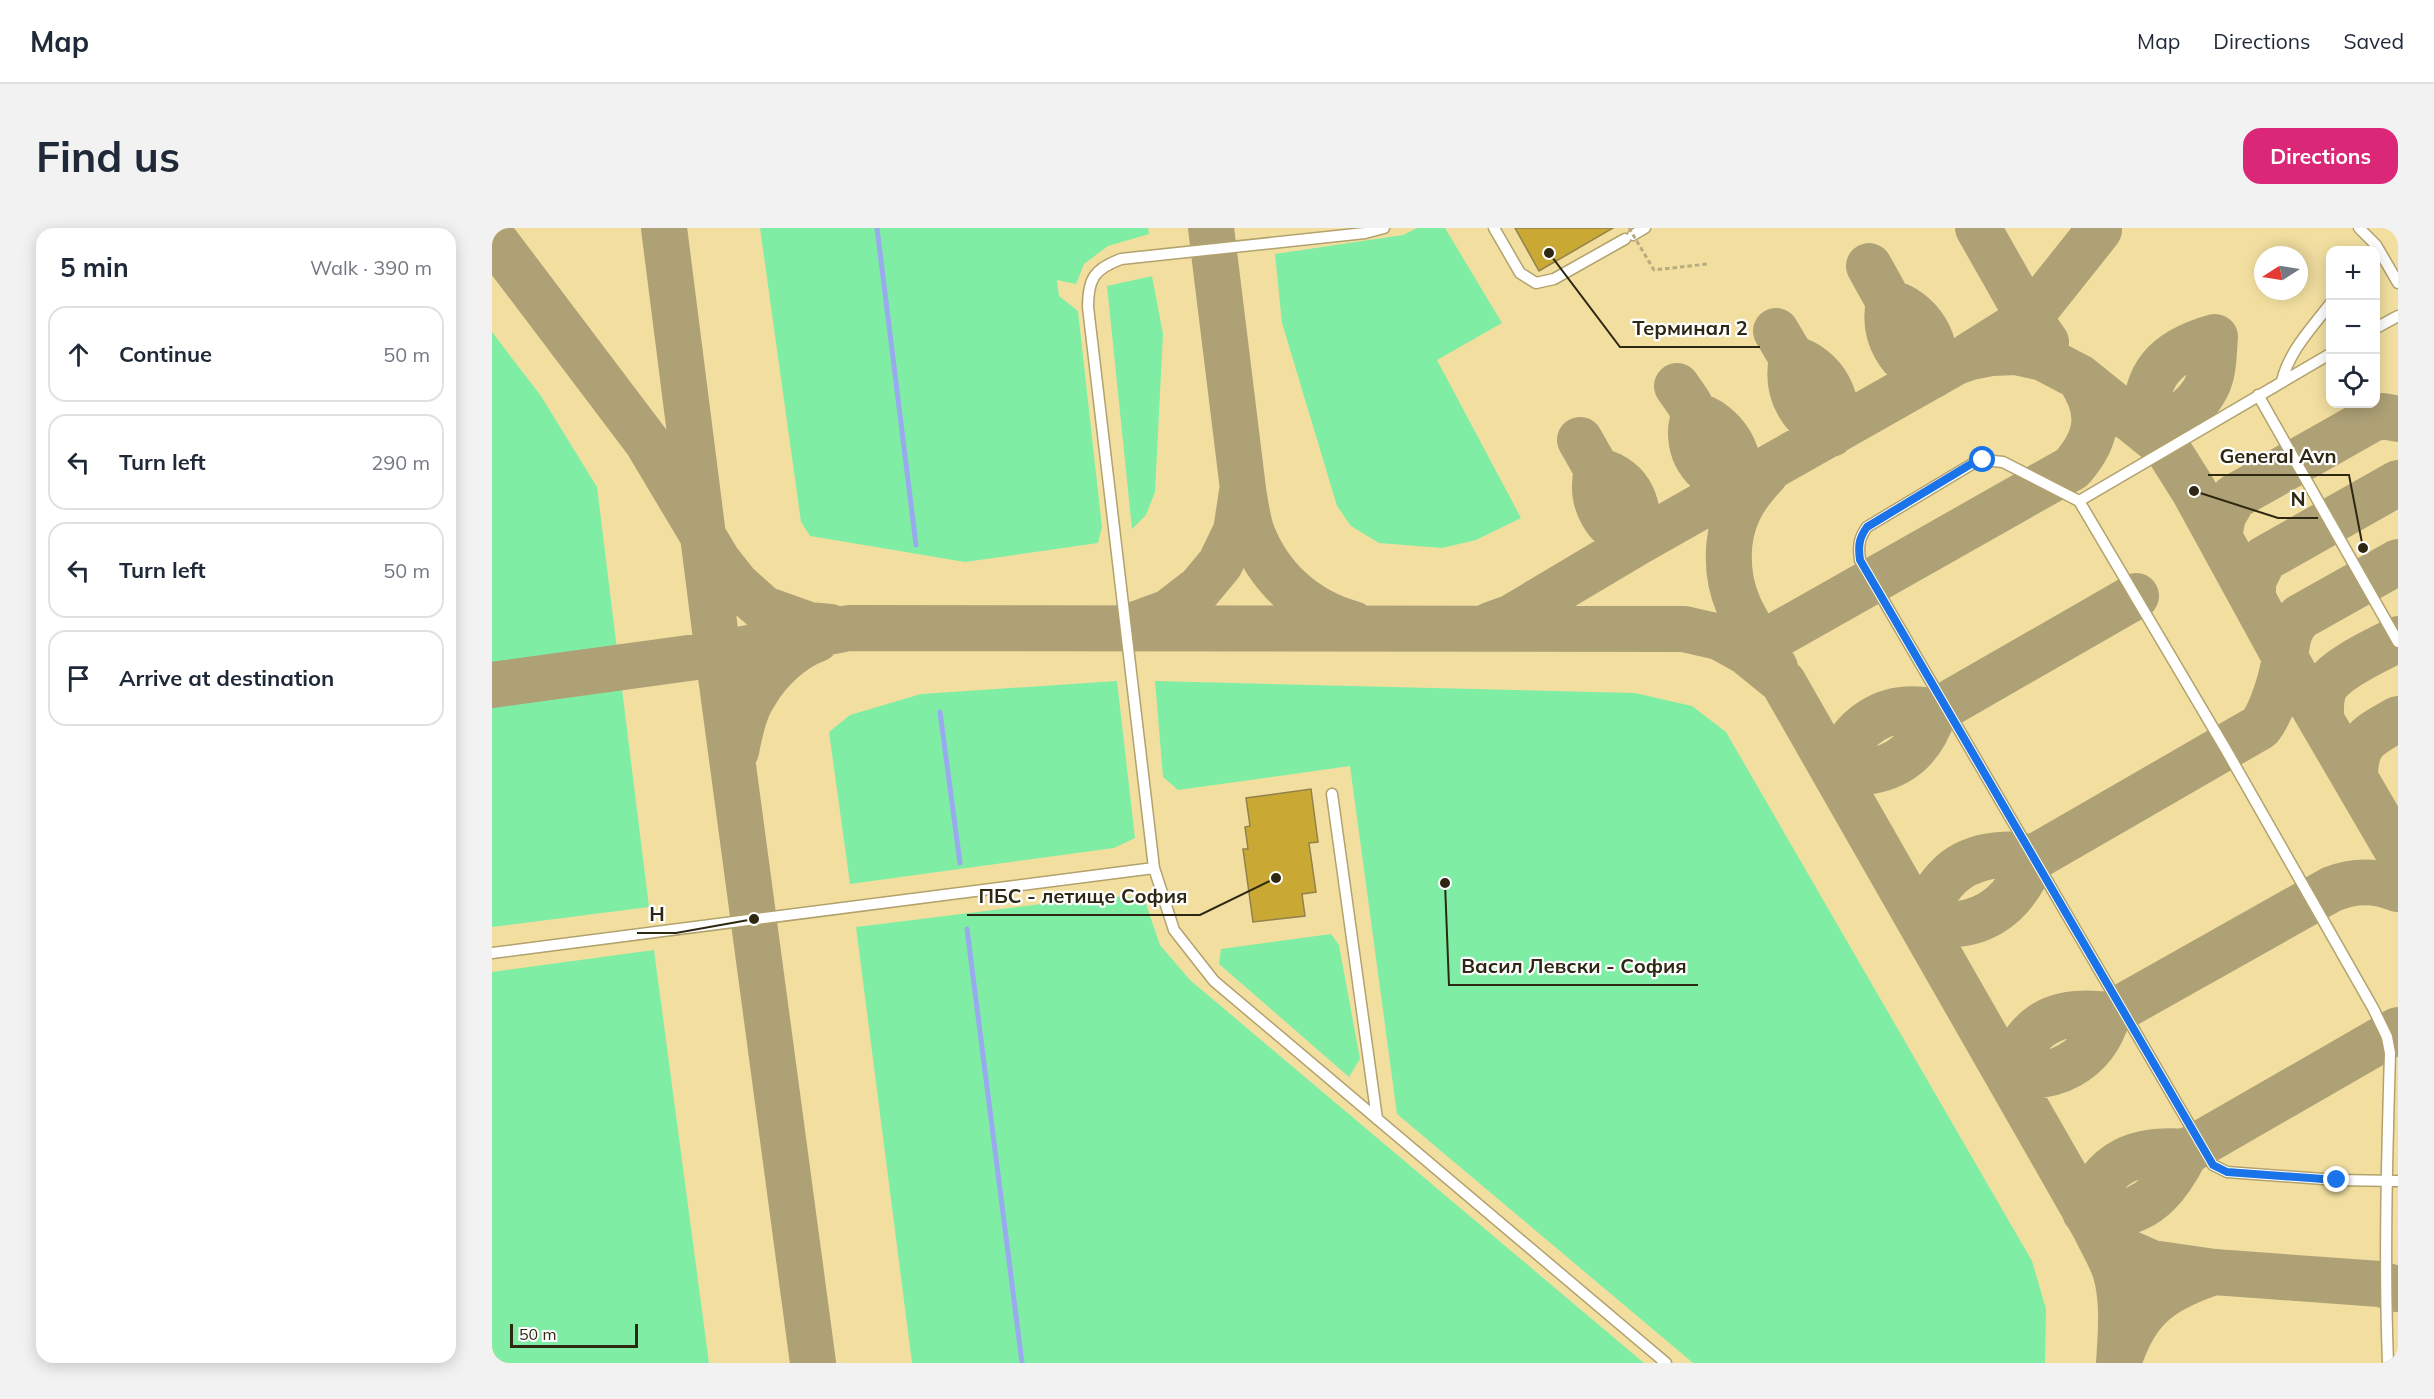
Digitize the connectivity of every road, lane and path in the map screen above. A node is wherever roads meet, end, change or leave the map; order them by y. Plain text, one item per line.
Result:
1 (1384, 228) edge
2 (1494, 228) edge
3 (1645, 228) edge
4 (2359, 228) edge
5 (1629, 234) edge
6 (2372, 246) edge
7 (2380, 257) edge
8 (1707, 264) dead end
9 (2398, 283) edge
10 (2326, 310) edge
11 (2398, 316) edge
12 (2380, 326) edge
13 (2326, 357) edge
14 (2282, 381) junction
15 (2258, 395) junction
16 (2079, 501) junction
17 (2398, 642) edge
18 (1332, 794) dead end
19 (1154, 868) junction
20 (492, 953) edge
21 (1377, 1119) junction
22 (2386, 1180) junction
23 (2398, 1181) edge
24 (1666, 1363) edge
25 (2388, 1363) edge

1 - 19 lane
2 - 5 lane
3 - 5 lane
4 - 6 lane
5 - 8 path, bridge
7 - 9 lane
10 - 14 lane
11 - 12 lane
13 - 14 lane
14 - 15 lane
15 - 16 lane
15 - 17 lane
16 - 22 lane
16 - 22 lane
18 - 21 lane
19 - 20 lane
19 - 21 lane
21 - 24 lane
22 - 23 lane
22 - 25 lane

